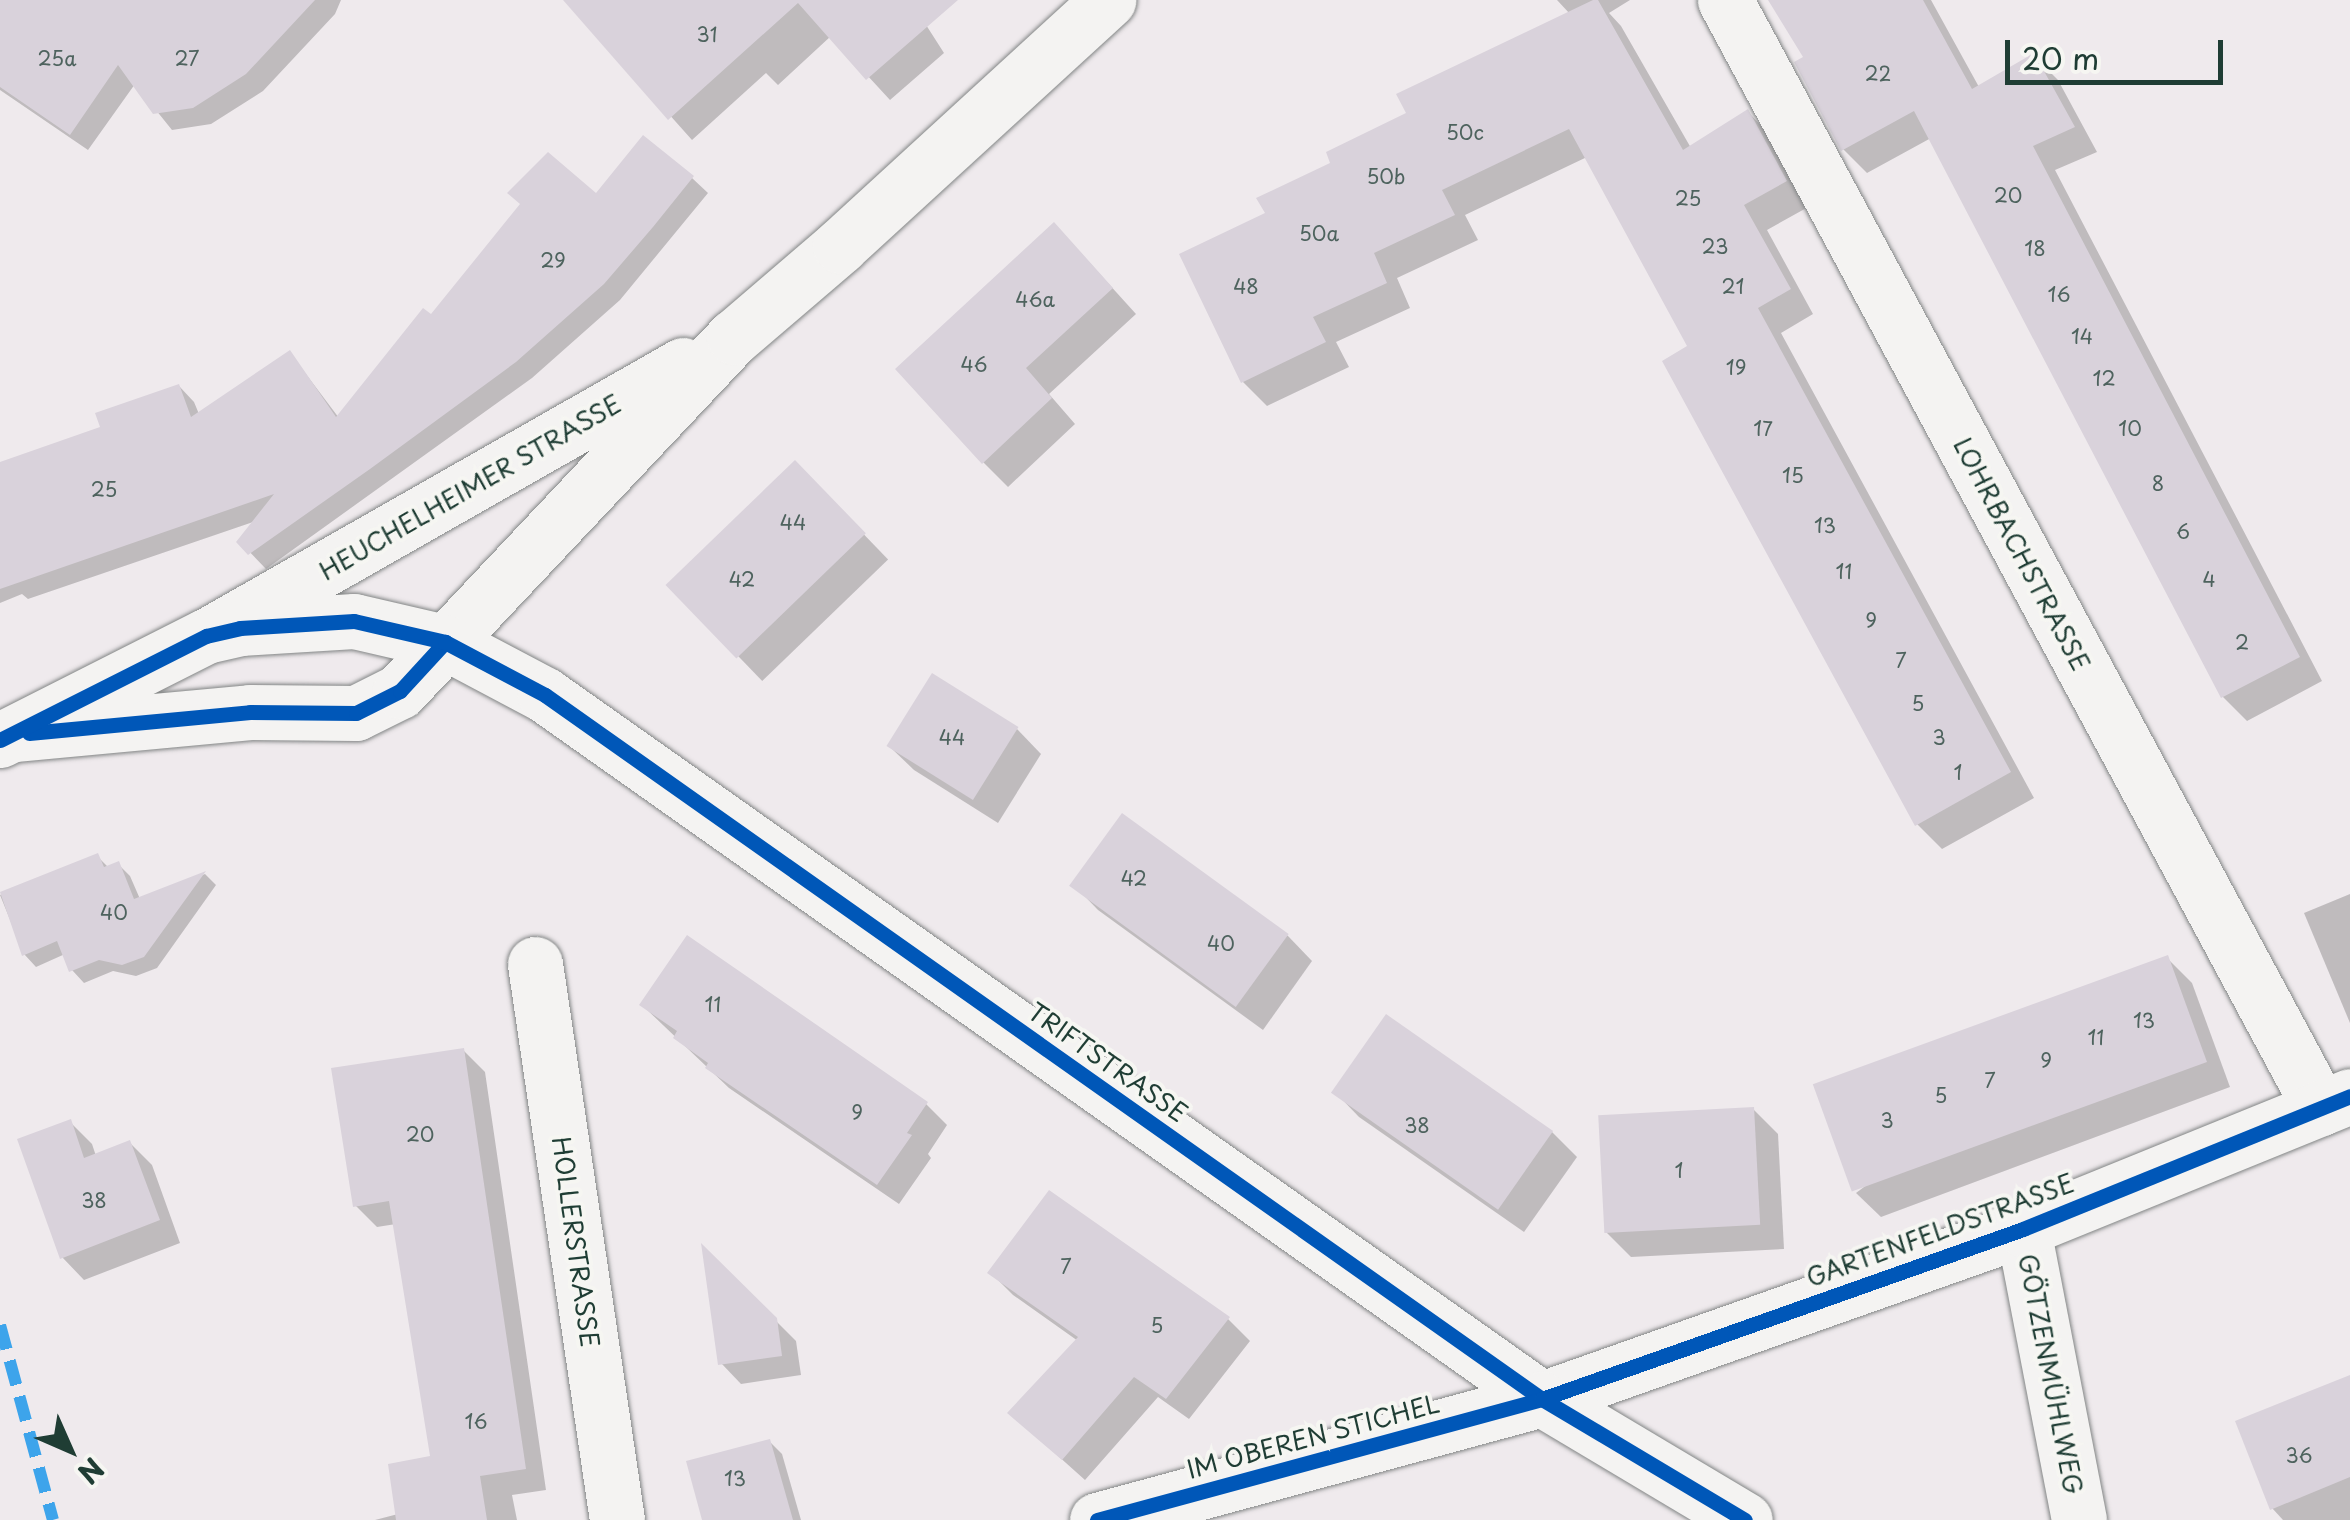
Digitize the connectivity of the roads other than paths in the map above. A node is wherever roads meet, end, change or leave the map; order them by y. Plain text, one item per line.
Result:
1 (1108, 0) edge
2 (1724, 0) edge
3 (734, 336) junction
4 (206, 636) junction
5 (445, 642) junction
6 (7, 737) edge
7 (535, 964) dead end
8 (2335, 1102) edge
9 (2023, 1229) junction
10 (1542, 1399) junction
11 (617, 1520) edge
12 (1097, 1520) edge
13 (1745, 1520) edge
14 (2080, 1520) edge

1 - 3 street, HEUCHELHEIMER STRASSE
2 - 8 street, LOHRBACHSTRASSE
3 - 4 street, HEUCHELHEIMER STRASSE
3 - 5 street, HEUCHELHEIMER STRASSE
4 - 5 street, HEUCHELHEIMER STRASSE
4 - 6 street, HEUCHELHEIMER STRASSE
5 - 6 street, HEUCHELHEIMER STRASSE
5 - 10 street, TRIFTSTRASSE
7 - 11 street, HOLLERSTRASSE
8 - 9 street, GARTENFELDSTRASSE
9 - 10 street, GARTENFELDSTRASSE
9 - 14 street, GÖTZENMÜHLWEG
10 - 12 street, IM OBEREN STICHEL
10 - 13 street, TRIFTSTRASSE

